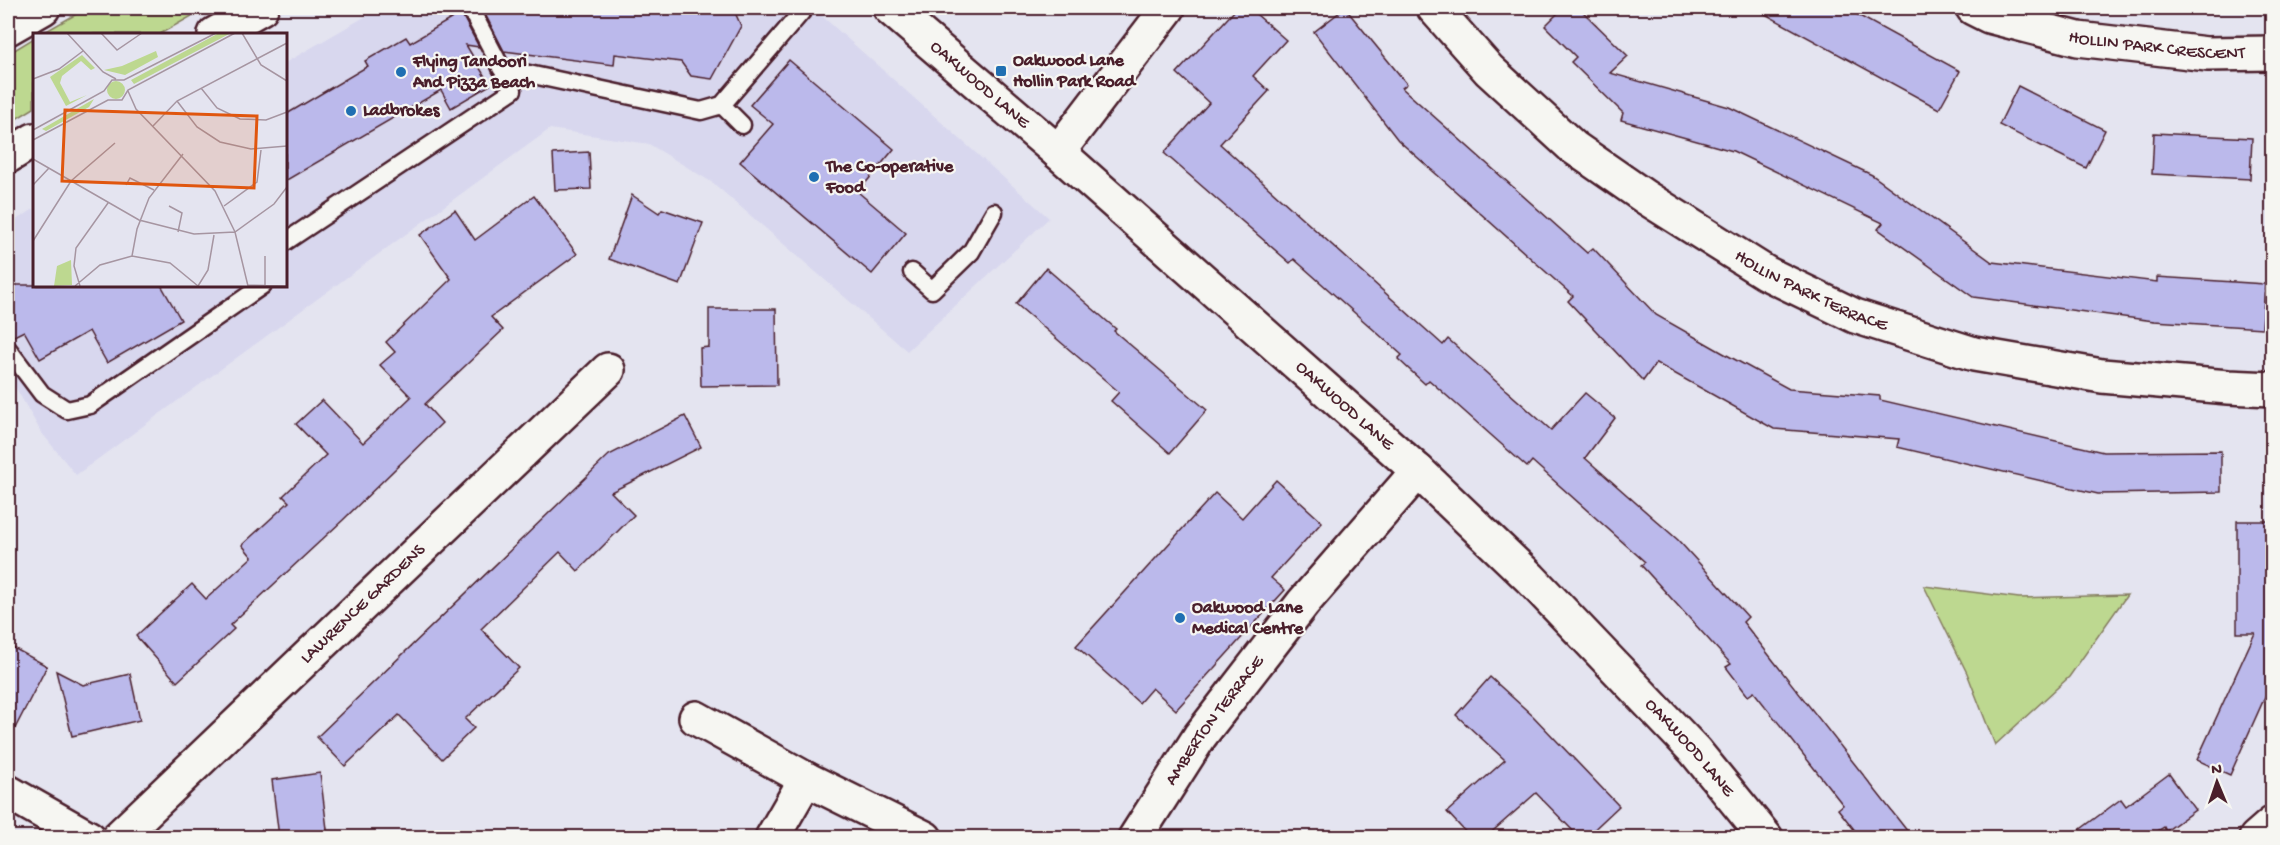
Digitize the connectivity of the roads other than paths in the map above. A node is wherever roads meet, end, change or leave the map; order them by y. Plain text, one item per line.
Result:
1 (43, 8) edge
2 (261, 8) edge
3 (471, 8) edge
4 (805, 8) edge
5 (890, 8) edge
6 (1168, 8) edge
7 (1434, 8) edge
8 (1973, 8) edge
9 (8, 28) edge
10 (217, 33) edge
11 (2272, 53) edge
12 (501, 68) junction
13 (722, 105) junction
14 (742, 125) dead end
15 (33, 141) edge
16 (1058, 152) junction
17 (8, 156) edge
18 (994, 212) dead end
19 (286, 241) edge
20 (912, 272) dead end
21 (262, 286) edge
22 (8, 349) edge
23 (608, 370) dead end
24 (2272, 388) edge
25 (1419, 471) junction
26 (696, 718) dead end
27 (806, 779) junction
28 (8, 792) edge
29 (2272, 824) edge
30 (89, 837) edge
31 (118, 837) edge
32 (772, 837) edge
33 (925, 837) edge
34 (1135, 837) edge
35 (1766, 837) edge
36 (2256, 837) edge

1 - 9 street
2 - 10 street
3 - 12 lane
4 - 13 lane
5 - 16 street, OAKWOOD LANE
6 - 16 street
7 - 24 street, HOLLIN PARK TERRACE
8 - 11 street, HOLLIN PARK CRESCENT
12 - 13 lane
12 - 19 lane
13 - 14 lane
15 - 17 street
16 - 25 street, OAKWOOD LANE
18 - 20 lane
21 - 22 lane
23 - 31 street, LAWRENCE GARDENS
25 - 34 street, AMBERTON TERRACE
25 - 35 street, OAKWOOD LANE
26 - 27 street
27 - 32 street
27 - 33 street
28 - 30 street
29 - 36 street

